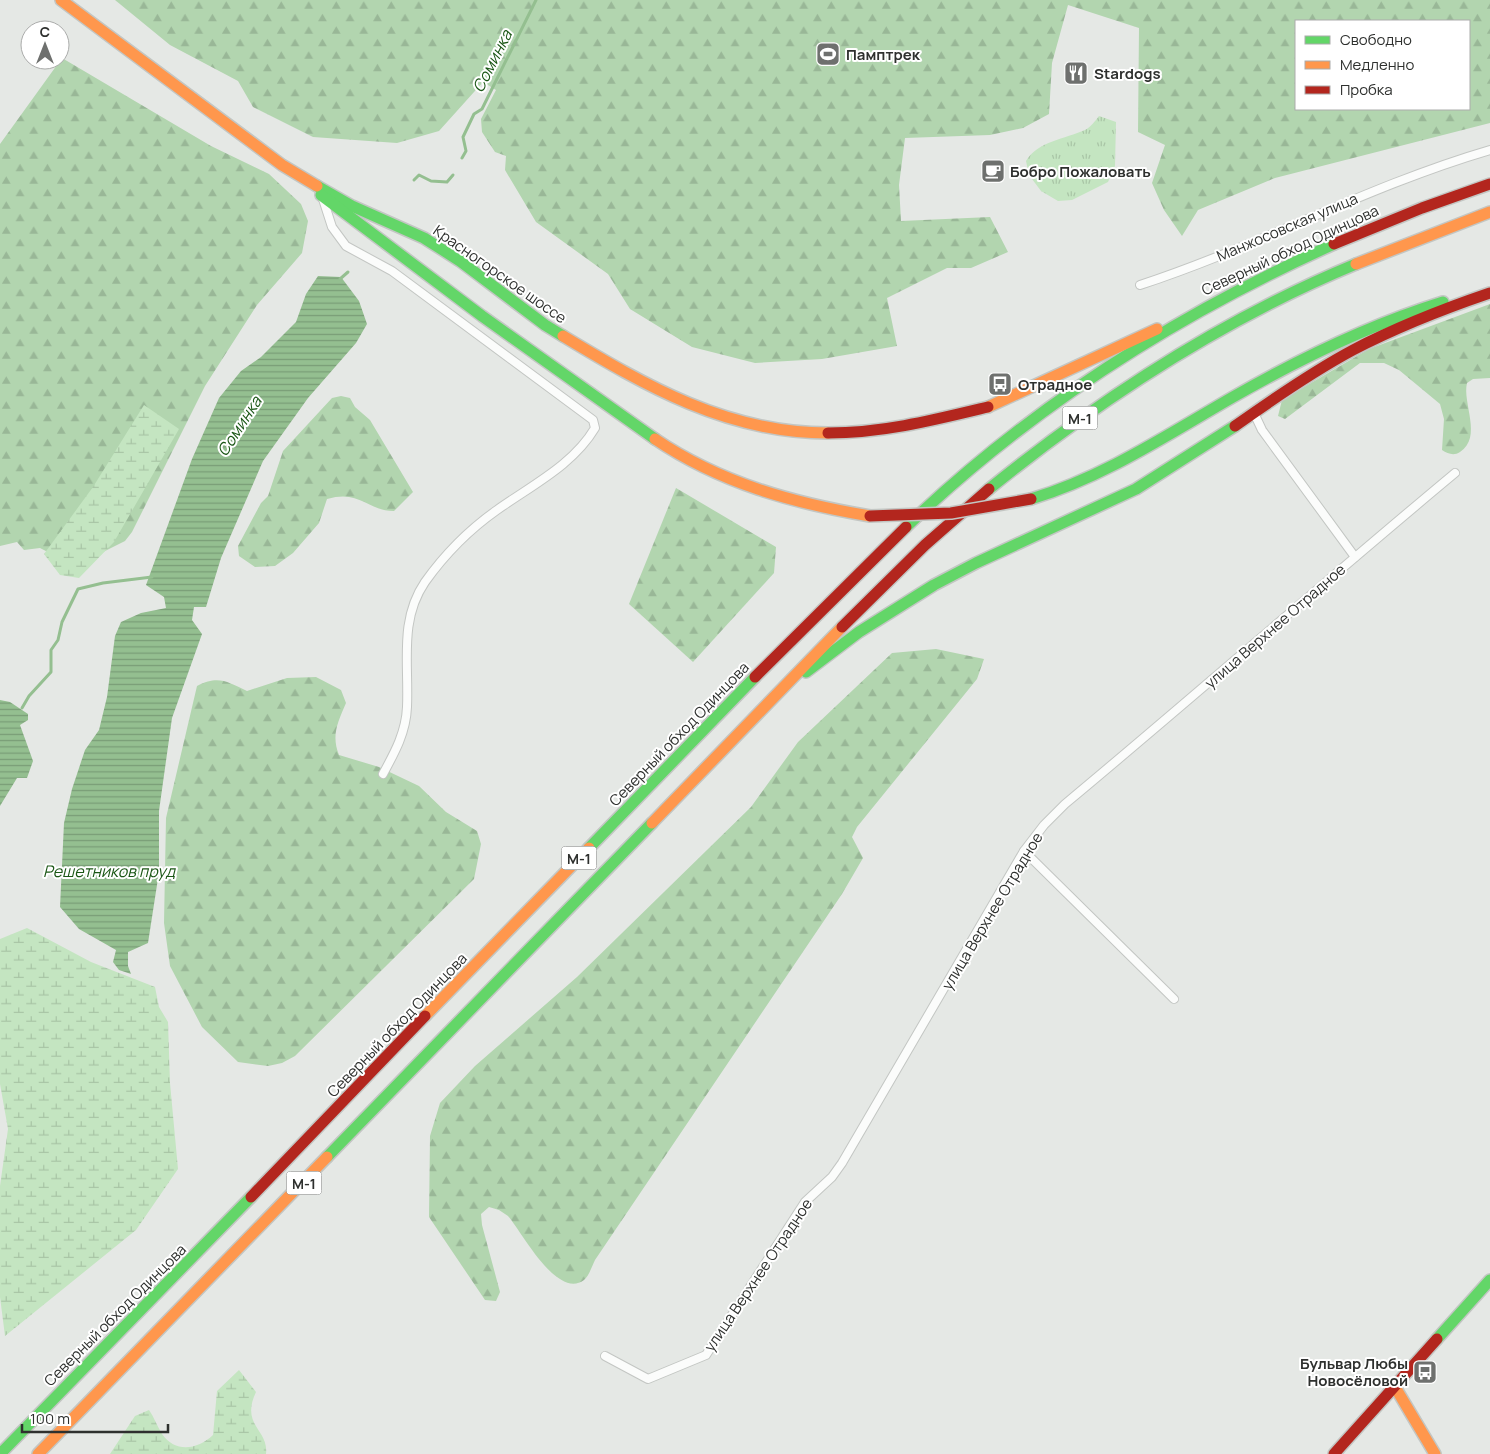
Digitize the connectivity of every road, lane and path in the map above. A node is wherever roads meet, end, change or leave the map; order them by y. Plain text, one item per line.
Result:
1 (62, 1) edge
2 (1490, 150) edge
3 (282, 165) junction
4 (1490, 184) edge
5 (322, 196) junction
6 (1490, 212) edge
7 (1140, 285) dead end
8 (1490, 292) edge
9 (1200, 310) junction
10 (1254, 413) junction
11 (1455, 473) dead end
12 (1355, 557) junction
13 (742, 730) junction
14 (383, 774) dead end
15 (1024, 851) junction
16 (1174, 999) dead end
17 (1490, 1280) edge
18 (605, 1356) dead end
19 (1395, 1387) junction
20 (0, 1454) edge
21 (38, 1454) edge
22 (1334, 1454) edge
23 (1435, 1454) edge

1 - 3 main road, Красногорское шоссе
2 - 7 street, Манжосовская улица
3 - 5 main road
3 - 9 main road, Красногорское шоссе
4 - 9 main road, Северный обход Одинцова / М-1
5 - 8 main road, bridge
5 - 14 street
6 - 13 main road, М-1
8 - 10 main road
9 - 20 main road, Северный обход Одинцова / М-1
10 - 12 street
10 - 13 main road
11 - 12 street, улица Верхнее Отрадное
12 - 15 street, улица Верхнее Отрадное
13 - 21 main road, М-1
15 - 16 street
15 - 18 street, улица Верхнее Отрадное
17 - 19 main road
19 - 22 main road
19 - 23 main road

